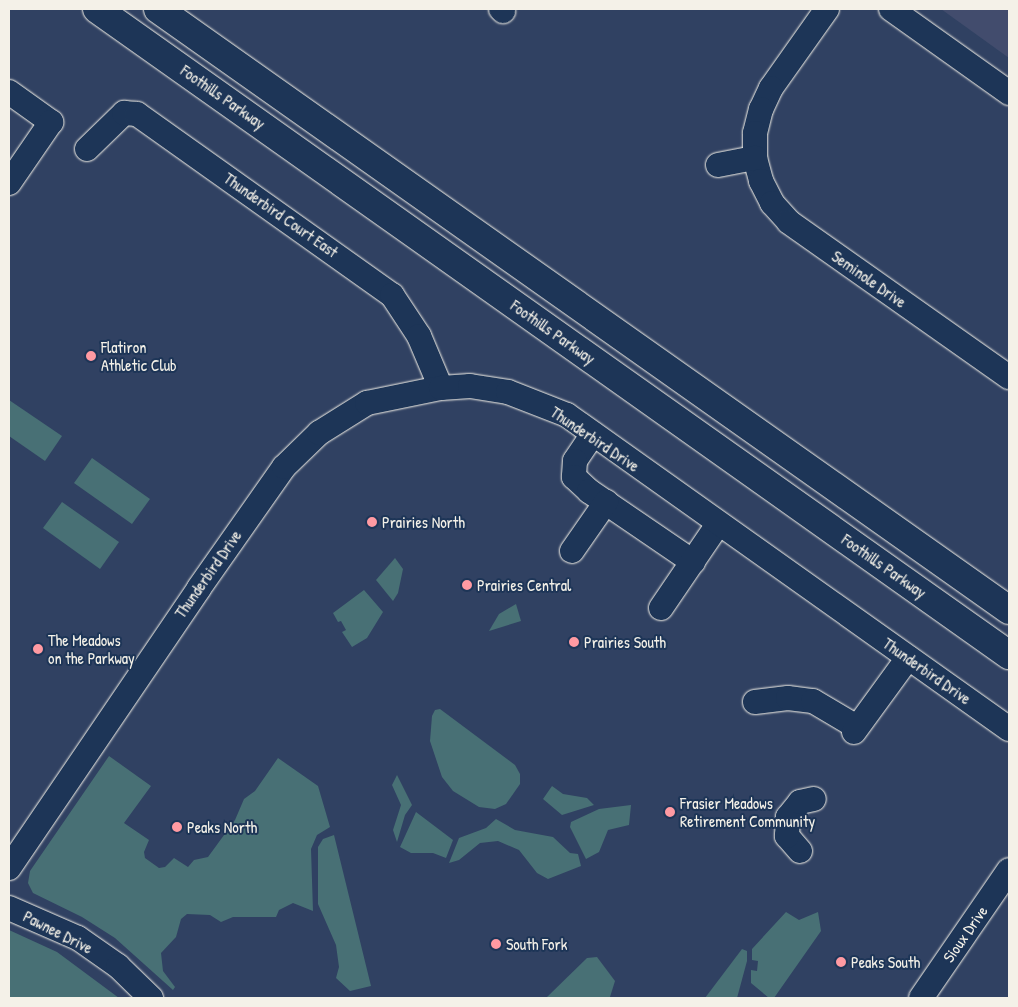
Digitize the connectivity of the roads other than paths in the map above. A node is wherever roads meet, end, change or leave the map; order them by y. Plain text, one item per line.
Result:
1 (97, 9) edge
2 (158, 9) edge
3 (827, 9) edge
4 (891, 9) edge
5 (9, 92) edge
6 (1009, 93) edge
7 (87, 149) dead end
8 (755, 158) junction
9 (718, 165) dead end
10 (9, 183) edge
11 (1009, 377) edge
12 (440, 388) junction
13 (593, 434) junction
14 (606, 502) junction
15 (718, 524) junction
16 (572, 551) dead end
17 (693, 562) junction
18 (660, 608) dead end
19 (1009, 610) edge
20 (1009, 655) edge
21 (908, 658) junction
22 (755, 702) dead end
23 (1009, 729) edge
24 (814, 799) dead end
25 (800, 852) dead end
26 (9, 868) edge
27 (1009, 870) edge
28 (9, 908) edge
29 (151, 998) edge
30 (921, 998) edge

1 - 20 highway, Foothills Parkway
2 - 19 highway
3 - 8 street, Seminole Drive
4 - 6 street
5 - 10 street
7 - 12 street, Thunderbird Court East
8 - 9 street
8 - 11 street, Seminole Drive
12 - 13 street, Thunderbird Drive
12 - 26 street, Thunderbird Drive
13 - 14 street
13 - 15 street, Thunderbird Drive
14 - 16 street
14 - 17 street
15 - 17 street
15 - 21 street, Thunderbird Drive
17 - 18 street
21 - 22 street
21 - 23 street, Thunderbird Drive
24 - 25 street
27 - 30 street, Sioux Drive
28 - 29 street, Pawnee Drive

